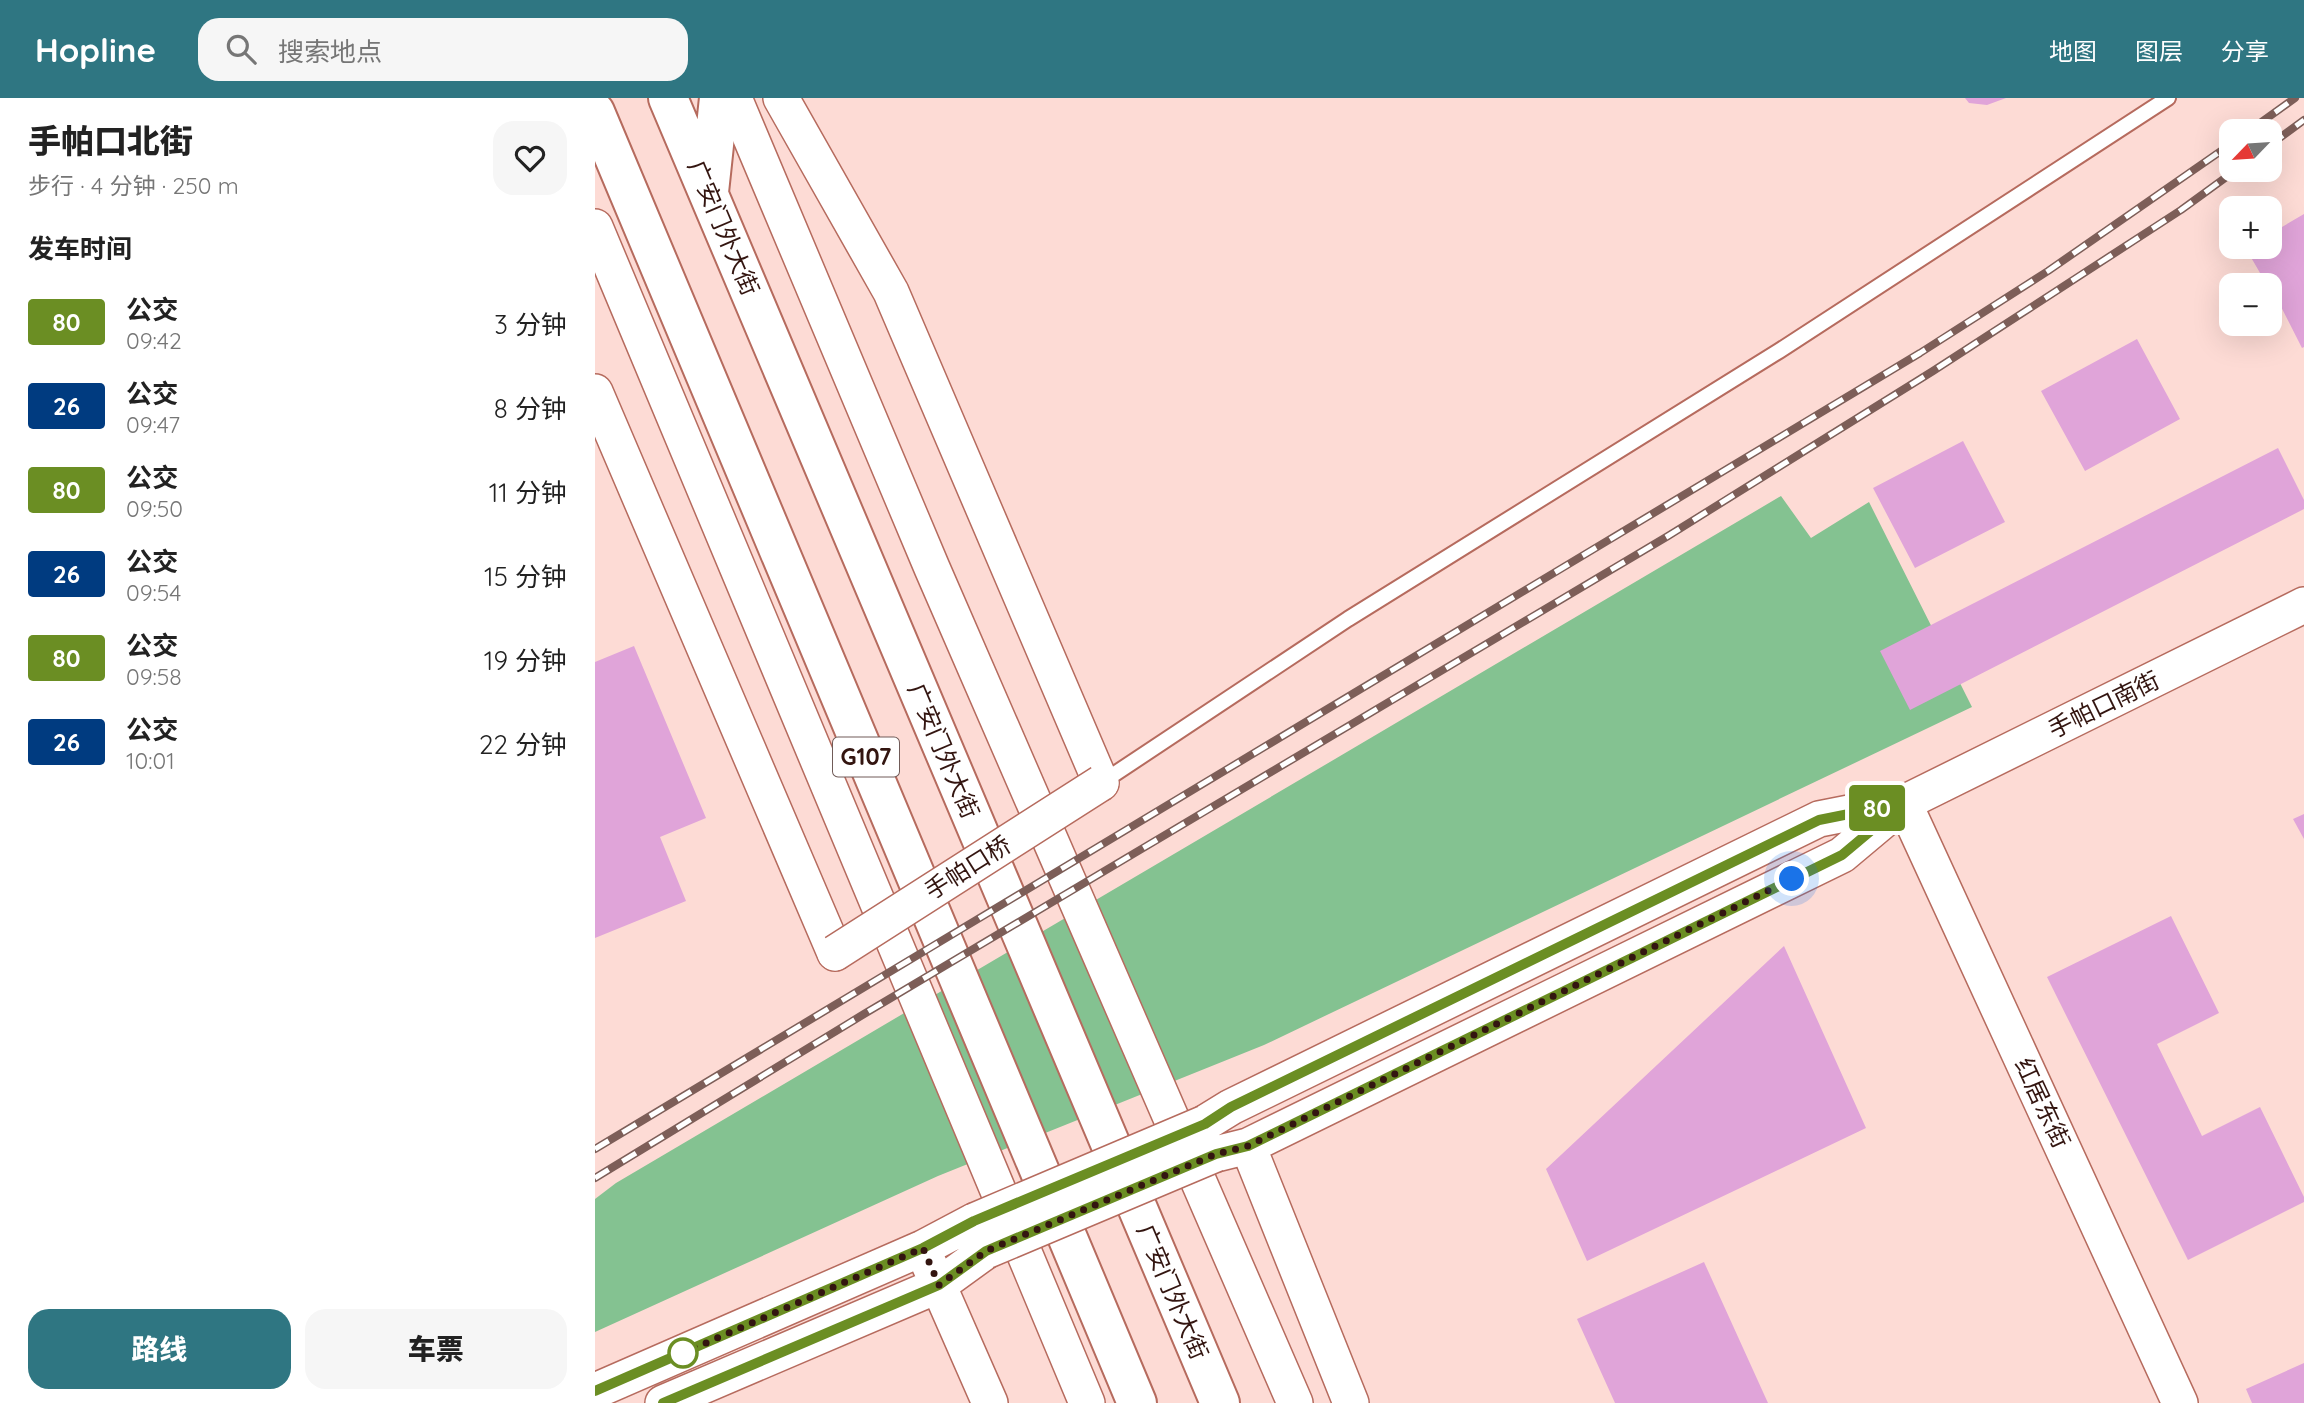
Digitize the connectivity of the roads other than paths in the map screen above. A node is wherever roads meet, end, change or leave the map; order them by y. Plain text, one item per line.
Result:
1 (669, 98) edge
2 (719, 98) edge
3 (734, 98) edge
4 (781, 98) edge
5 (2168, 98) edge
6 (595, 112) edge
7 (709, 194) junction
8 (595, 227) edge
9 (595, 392) edge
10 (2304, 605) edge
11 (1101, 783) junction
12 (1904, 803) junction
13 (1223, 1141) junction
14 (980, 1236) junction
15 (923, 1248) junction
16 (939, 1285) junction
17 (595, 1391) edge
18 (663, 1403) edge
19 (990, 1403) edge
20 (1087, 1403) edge
21 (1137, 1403) edge
22 (1220, 1403) edge
23 (1295, 1403) edge
24 (1351, 1403) edge
25 (2180, 1403) edge

1 - 7 highway, 广安门外大街 / G107
2 - 7 highway
3 - 23 street
4 - 11 street
5 - 11 lane
6 - 21 highway, G107
7 - 22 highway, 广安门外大街 / G107
8 - 20 street
9 - 11 street, 手帕口桥, bridge
10 - 12 street, 手帕口南街
12 - 13 street, 手帕口南街
12 - 13 street, 手帕口南街
12 - 25 street, 红居东街
13 - 14 street, bridge
13 - 24 street
14 - 15 street
14 - 16 street
15 - 16 street
15 - 17 street
16 - 18 street
16 - 19 street

